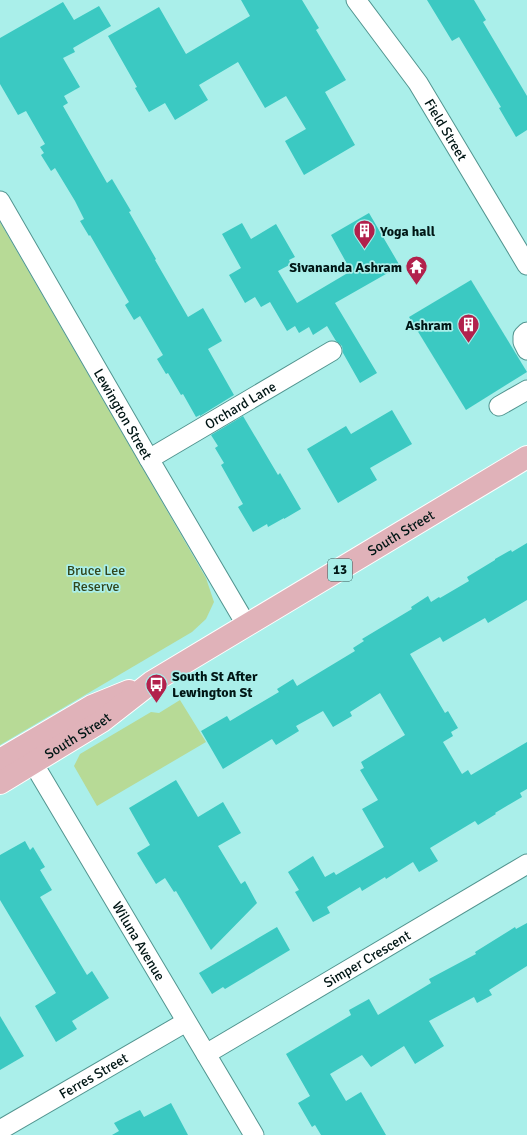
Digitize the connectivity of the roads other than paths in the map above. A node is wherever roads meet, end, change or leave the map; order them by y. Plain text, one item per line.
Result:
1 (356, 0) edge
2 (0, 201) edge
3 (527, 265) edge
4 (527, 332) edge
5 (527, 350) edge
6 (332, 351) dead end
7 (527, 390) edge
8 (499, 406) dead end
9 (527, 457) edge
10 (149, 459) junction
11 (247, 626) junction
12 (28, 755) junction
13 (0, 760) edge
14 (0, 783) edge
15 (527, 864) edge
16 (186, 1022) junction
17 (206, 1054) junction
18 (0, 1130) edge
19 (254, 1135) edge

1 - 3 street, Field Street
2 - 10 street, Lewington Street
4 - 5 street
6 - 10 street, Orchard Lane
7 - 8 street
9 - 11 main road, South Street / 13
10 - 11 street, Lewington Street
11 - 12 main road, South Street / 13
12 - 13 main road, South Street / 13
12 - 14 main road, South Street / 13
12 - 16 street, Wiluna Avenue
15 - 17 street, Simper Crescent
16 - 17 street, Wiluna Avenue
16 - 18 street, Ferres Street
17 - 19 street, Wiluna Avenue

